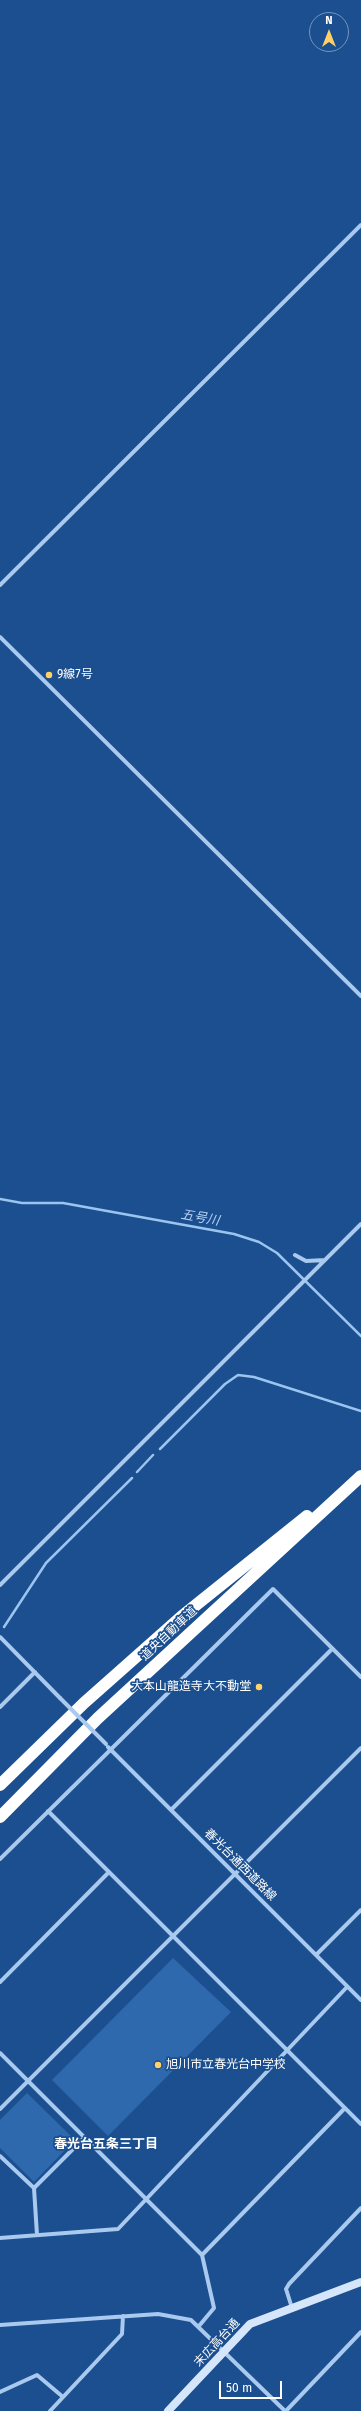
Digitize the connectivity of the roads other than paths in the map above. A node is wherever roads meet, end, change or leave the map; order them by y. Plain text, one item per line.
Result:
1 (361, 224) edge
2 (0, 585) edge
3 (0, 636) edge
4 (361, 996) edge
5 (361, 1224) edge
6 (295, 1255) dead end
7 (325, 1260) junction
8 (361, 1476) edge
9 (0, 1585) edge
10 (0, 1637) edge
11 (332, 1649) junction
12 (35, 1672) junction
13 (361, 1677) edge
14 (0, 1707) edge
15 (361, 1748) edge
16 (110, 1749) junction
17 (0, 1786) edge
18 (171, 1810) junction
19 (48, 1811) junction
20 (0, 1817) edge
21 (0, 1859) edge
22 (109, 1872) junction
23 (234, 1873) junction
24 (361, 1910) edge
25 (172, 1936) junction
26 (316, 1955) junction
27 (0, 1982) edge
28 (347, 1986) junction
29 (361, 2000) edge
30 (288, 2050) junction
31 (0, 2053) edge
32 (28, 2081) junction
33 (345, 2108) junction
34 (0, 2109) edge
35 (361, 2124) edge
36 (84, 2138) junction
37 (0, 2156) edge
38 (34, 2188) junction
39 (145, 2200) junction
40 (361, 2208) edge
41 (37, 2235) junction
42 (0, 2238) edge
43 (202, 2255) junction
44 (361, 2282) edge
45 (292, 2309) junction
46 (123, 2316) junction
47 (0, 2325) edge
48 (199, 2326) junction
49 (361, 2332) edge
50 (225, 2351) junction
51 (0, 2392) edge
52 (63, 2397) junction
53 (50, 2411) edge
54 (168, 2411) edge
55 (285, 2411) edge

1 - 2 street
3 - 4 street
5 - 7 street
6 - 7 street
7 - 9 street
8 - 17 highway, 道央自動車道
8 - 20 highway, 道央自動車道
10 - 12 street, 春光台通西道路線
11 - 13 street
11 - 16 street
11 - 18 street
12 - 14 street
12 - 16 street, 春光台通西道路線, bridge
15 - 23 street
16 - 18 street, 春光台通西道路線
16 - 19 street
18 - 23 street, 春光台通西道路線
19 - 21 street
19 - 22 street
22 - 25 street
22 - 27 street
23 - 25 street
23 - 26 street, 春光台通西道路線
24 - 26 street
25 - 30 street
25 - 32 street
26 - 28 street, 春光台通西道路線
28 - 29 street, 春光台通西道路線
28 - 30 street
30 - 33 street
30 - 39 street
31 - 32 street
32 - 34 street
32 - 36 street
33 - 35 street
33 - 43 street
36 - 38 street
36 - 39 street
37 - 38 street
38 - 41 street
39 - 41 street
39 - 43 street
40 - 45 street
41 - 42 street
43 - 48 street
44 - 45 street, 末広高台通
45 - 50 street, 末広高台通
46 - 47 street
46 - 48 street
46 - 52 street
48 - 50 street
49 - 55 street
50 - 54 street, 末広高台通
50 - 55 street
51 - 52 street
52 - 53 street

